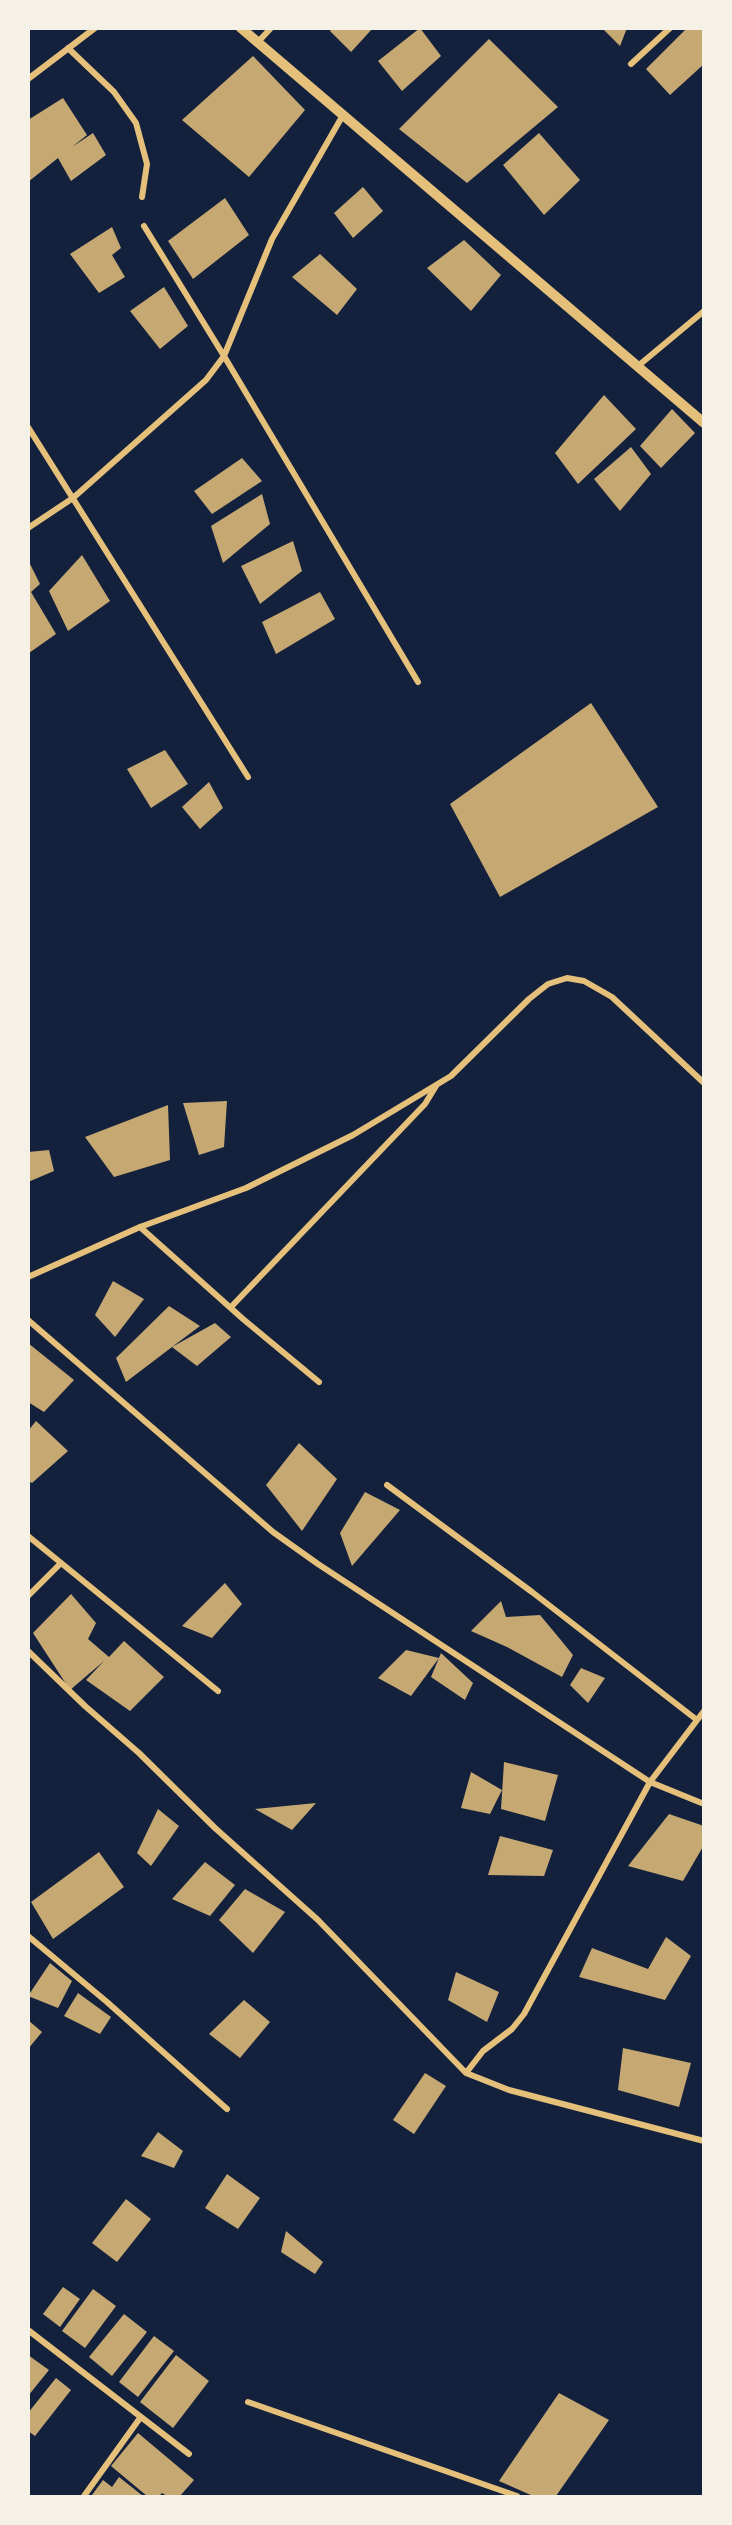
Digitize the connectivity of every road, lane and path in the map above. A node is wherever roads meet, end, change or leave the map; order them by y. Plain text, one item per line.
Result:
1 (95, 28) edge
2 (241, 28) edge
3 (271, 28) edge
4 (670, 28) edge
5 (257, 42) junction
6 (68, 48) junction
7 (631, 64) dead end
8 (28, 79) edge
9 (343, 115) junction
10 (142, 197) dead end
11 (144, 226) dead end
12 (704, 310) edge
13 (224, 356) junction
14 (638, 366) junction
15 (704, 423) edge
16 (28, 427) edge
17 (73, 498) junction
18 (28, 528) edge
19 (417, 682) dead end
20 (248, 777) dead end
21 (704, 1083) edge
22 (437, 1086) junction
23 (140, 1227) junction
24 (28, 1277) edge
25 (231, 1307) junction
26 (28, 1320) edge
27 (319, 1382) dead end
28 (387, 1485) dead end
29 (28, 1536) edge
30 (61, 1563) junction
31 (28, 1596) edge
32 (28, 1651) edge
33 (219, 1691) dead end
34 (704, 1711) edge
35 (697, 1720) junction
36 (650, 1782) junction
37 (704, 1804) edge
38 (28, 1936) edge
39 (466, 2073) junction
40 (226, 2109) dead end
41 (704, 2141) edge
42 (28, 2330) edge
43 (248, 2402) dead end
44 (140, 2418) junction
45 (189, 2454) dead end
46 (84, 2496) edge
47 (517, 2496) edge

1 - 6 street
2 - 5 street
3 - 5 street
4 - 7 street
5 - 9 street
6 - 8 street
6 - 10 street
9 - 13 street
9 - 14 street
11 - 13 street
12 - 14 street
13 - 17 street
13 - 19 street
14 - 15 street
16 - 17 street
17 - 18 street
17 - 20 street
21 - 22 street
22 - 23 street
22 - 25 street
23 - 24 street
23 - 25 street
25 - 27 street
26 - 36 street
28 - 35 street
29 - 30 street
30 - 31 street
30 - 33 street
32 - 39 street
34 - 35 street
35 - 36 street
36 - 37 street
36 - 39 street
38 - 40 street
39 - 41 street
42 - 44 street
43 - 47 street
44 - 45 street
44 - 46 street

